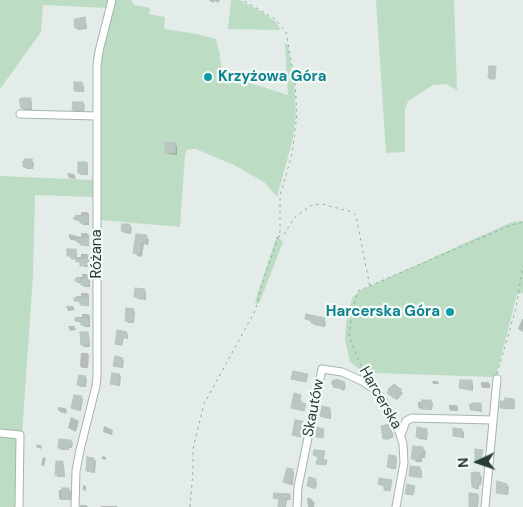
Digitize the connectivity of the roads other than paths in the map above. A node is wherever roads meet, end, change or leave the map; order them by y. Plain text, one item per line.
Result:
1 (112, 0) edge
2 (20, 114) dead end
3 (97, 116) junction
4 (363, 372) road end
5 (497, 379) road end
6 (377, 391) junction
7 (493, 420) junction
8 (0, 433) edge
9 (401, 435) junction
10 (19, 507) edge
11 (75, 507) edge
12 (297, 507) edge
13 (396, 507) edge
14 (485, 507) edge

1 - 3 street, Różana
2 - 3 street
3 - 11 street, Różana
4 - 6 street, Harcerska
5 - 7 street
6 - 9 street, Harcerska
6 - 12 street, Skautów
7 - 9 street
7 - 14 street
8 - 10 street
9 - 13 street, Harcerska

